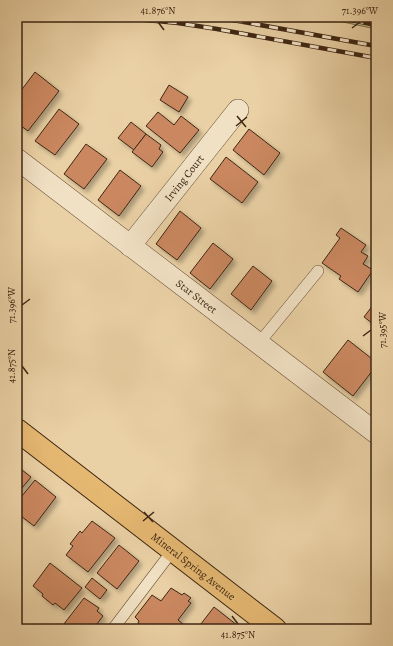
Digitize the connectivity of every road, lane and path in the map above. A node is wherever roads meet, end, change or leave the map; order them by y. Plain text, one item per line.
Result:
1 (238, 110) dead end
2 (17, 159) edge
3 (130, 246) junction
4 (318, 271) dead end
5 (259, 343) junction
6 (17, 430) edge
7 (376, 433) edge
8 (173, 550) junction
9 (113, 629) edge
10 (275, 629) edge

1 - 3 street, Irving Court
2 - 3 street, Star Street
3 - 5 street, Star Street
4 - 5 lane
5 - 7 street, Star Street
6 - 8 main road, Mineral Spring Avenue
8 - 9 lane
8 - 10 main road, Mineral Spring Avenue

